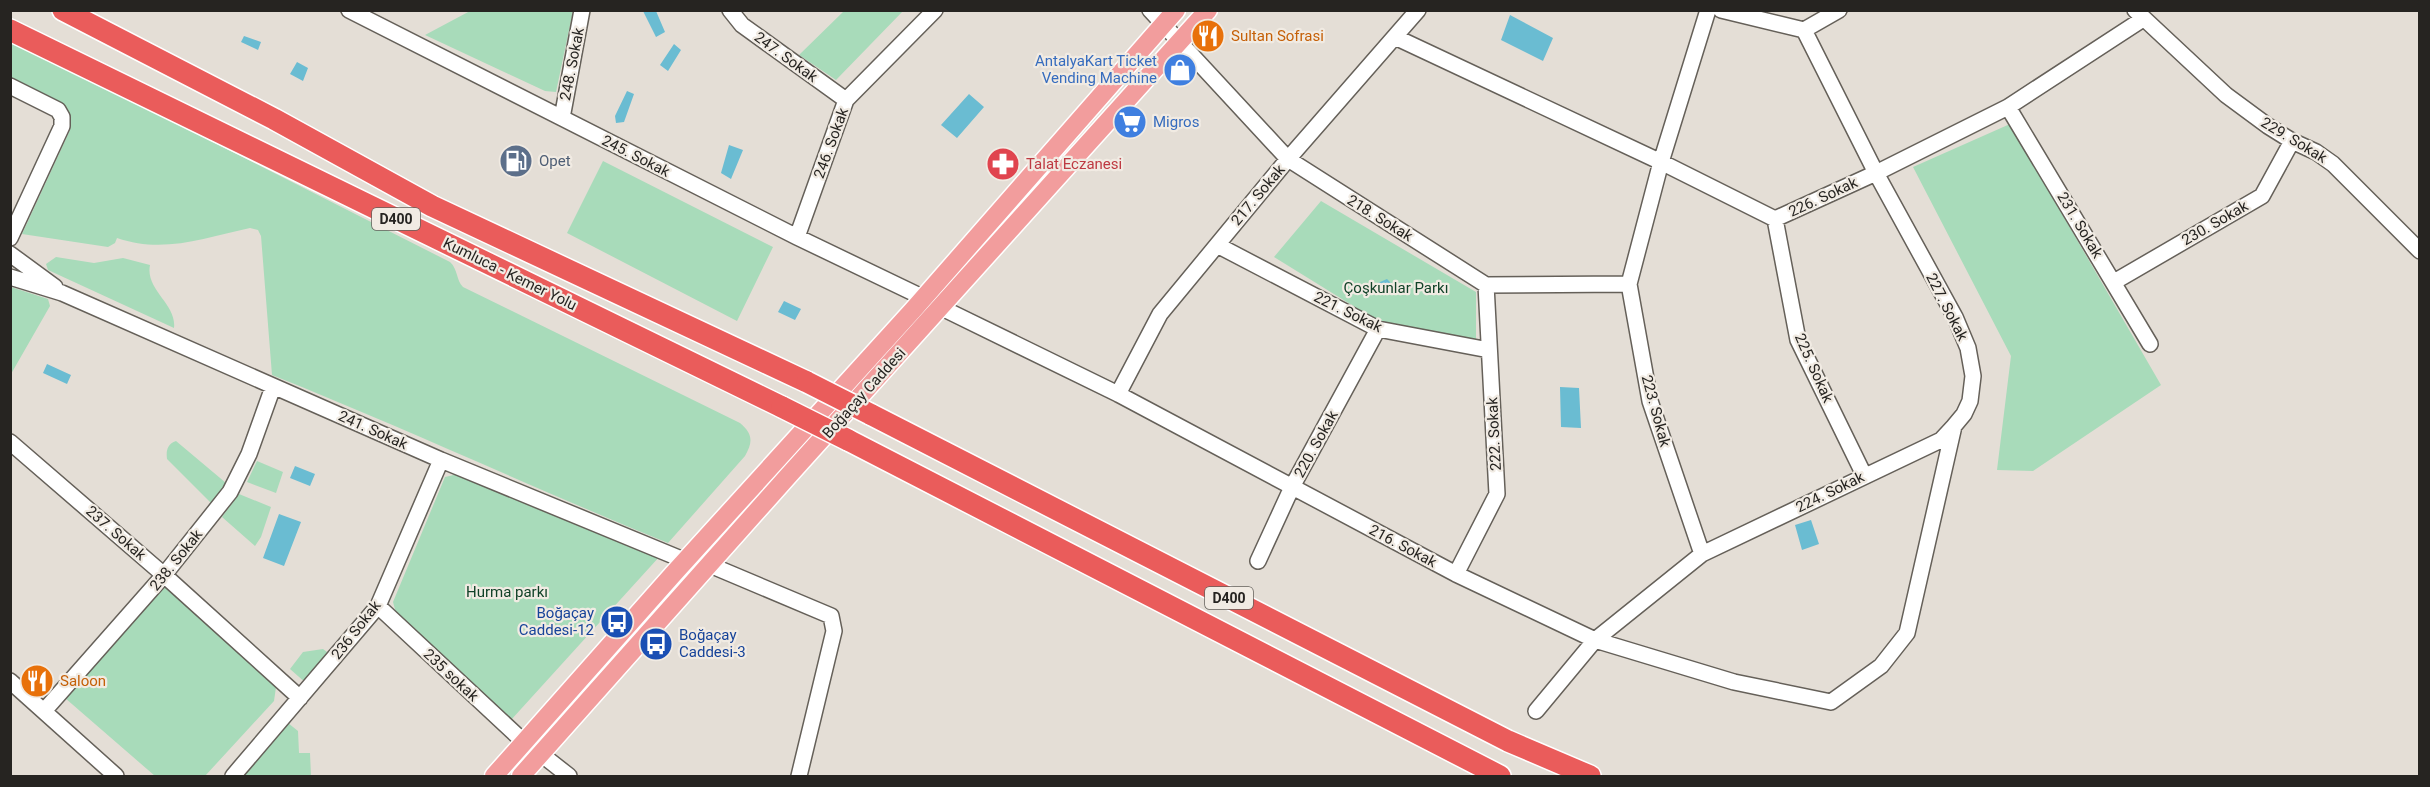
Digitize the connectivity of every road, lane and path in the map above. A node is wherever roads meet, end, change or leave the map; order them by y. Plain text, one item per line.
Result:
1 (63, 10) edge
2 (350, 10) edge
3 (582, 10) edge
4 (730, 10) edge
5 (935, 10) edge
6 (1150, 10) edge
7 (1176, 10) edge
8 (1208, 10) edge
9 (1418, 10) edge
10 (1708, 10) edge
11 (1721, 10) edge
12 (1839, 10) edge
13 (2139, 15) edge
14 (1163, 25) junction
15 (10, 30) edge
16 (1804, 30) junction
17 (1395, 36) junction
18 (1179, 43) junction
19 (10, 86) edge
20 (846, 100) junction
21 (2008, 108) junction
22 (562, 118) junction
23 (2292, 141) junction
24 (1288, 159) junction
25 (1661, 162) junction
26 (1876, 173) junction
27 (1775, 219) junction
28 (797, 237) junction
29 (10, 238) edge
30 (1217, 245) junction
31 (2420, 251) edge
32 (10, 254) edge
33 (10, 277) edge
34 (2114, 282) junction
35 (1629, 284) junction
36 (1486, 285) junction
37 (62, 293) junction
38 (924, 297) junction
39 (942, 308) junction
40 (1378, 329) junction
41 (2150, 344) dead end
42 (1489, 350) junction
43 (273, 387) junction
44 (1118, 394) junction
45 (1954, 426) junction
46 (10, 442) edge
47 (441, 460) junction
48 (1864, 475) junction
49 (1292, 487) junction
50 (1702, 554) junction
51 (686, 561) junction
52 (1258, 561) dead end
53 (710, 565) junction
54 (1456, 574) junction
55 (164, 575) junction
56 (378, 606) junction
57 (1595, 640) junction
58 (1881, 666) joint
59 (10, 681) edge
60 (300, 698) junction
61 (44, 711) junction
62 (1536, 711) dead end
63 (525, 743) junction
64 (542, 754) junction
65 (116, 777) edge
66 (233, 777) edge
67 (494, 777) edge
68 (521, 777) edge
69 (569, 777) edge
70 (799, 777) edge
71 (1500, 777) edge
72 (1590, 777) edge

1 - 72 highway, Kumluca - Kemer Yolu / D400, bridge
2 - 22 street, 245. Sokak
3 - 22 street, 248. Sokak
4 - 20 street, 247. Sokak
5 - 20 street, 246. Sokak
6 - 14 street, 218. Sokak
7 - 14 main road, Boğaçay Caddesi
8 - 18 main road, Boğaçay Caddesi
9 - 17 street, 217. Sokak
10 - 25 street, 223. Sokak
11 - 16 street
12 - 16 street
13 - 21 street, 226. Sokak
13 - 23 street, 229. Sokak
14 - 18 street, 218. Sokak
14 - 38 main road, Boğaçay Caddesi
15 - 71 highway, Kumluca - Kemer Yolu / D400, bridge
16 - 26 street, 227. Sokak
17 - 24 street, 217. Sokak
17 - 25 street, 226. Sokak
18 - 24 street, 218. Sokak
18 - 39 main road, Boğaçay Caddesi
19 - 29 street
20 - 28 street, 246. Sokak
21 - 26 street, 226. Sokak
21 - 34 street, 231. Sokak
22 - 28 street, 245. Sokak
23 - 31 street, 229. Sokak
23 - 34 street, 230. Sokak
24 - 30 street, 217. Sokak
24 - 36 street, 218. Sokak
25 - 27 street, 226. Sokak
25 - 35 street, 223. Sokak
26 - 27 street, 226. Sokak
26 - 45 street, 227. Sokak
27 - 48 street, 225. Sokak
28 - 38 street, 245. Sokak
30 - 40 street, 221. Sokak
30 - 44 street, 217. Sokak
32 - 37 street, 241. Sokak
33 - 37 street, 241. Sokak
34 - 41 street, 231. Sokak
35 - 36 street
35 - 50 street, 223. Sokak
36 - 42 street, 222. Sokak
37 - 43 street, 241. Sokak
38 - 51 main road, Boğaçay Caddesi
39 - 44 street, 216. Sokak
39 - 53 main road, Boğaçay Caddesi
40 - 42 street, 221. Sokak
40 - 49 street, 220. Sokak
42 - 54 street, 222. Sokak
43 - 47 street, 241. Sokak
43 - 55 street, 238. Sokak
44 - 49 street, 216. Sokak
45 - 48 street, 224. Sokak
45 - 58 street, 227. Sokak
46 - 55 street, 237. Sokak
47 - 51 street, 241. Sokak
47 - 56 street, 236 Sokak
48 - 50 street, 224. Sokak
49 - 52 street, 220. Sokak
49 - 54 street, 216. Sokak
50 - 57 street
51 - 63 main road, Boğaçay Caddesi
53 - 64 main road, Boğaçay Caddesi
53 - 70 street
54 - 57 street, 216. Sokak
55 - 60 street, 237. Sokak
55 - 61 street, 238. Sokak
56 - 60 street, 236 Sokak
56 - 63 street, 235 sokak
57 - 58 street, 216. Sokak
57 - 62 street
59 - 61 street
60 - 66 street, 236 Sokak
61 - 65 street
63 - 67 main road, Boğaçay Caddesi
64 - 68 main road, Boğaçay Caddesi
64 - 69 street

